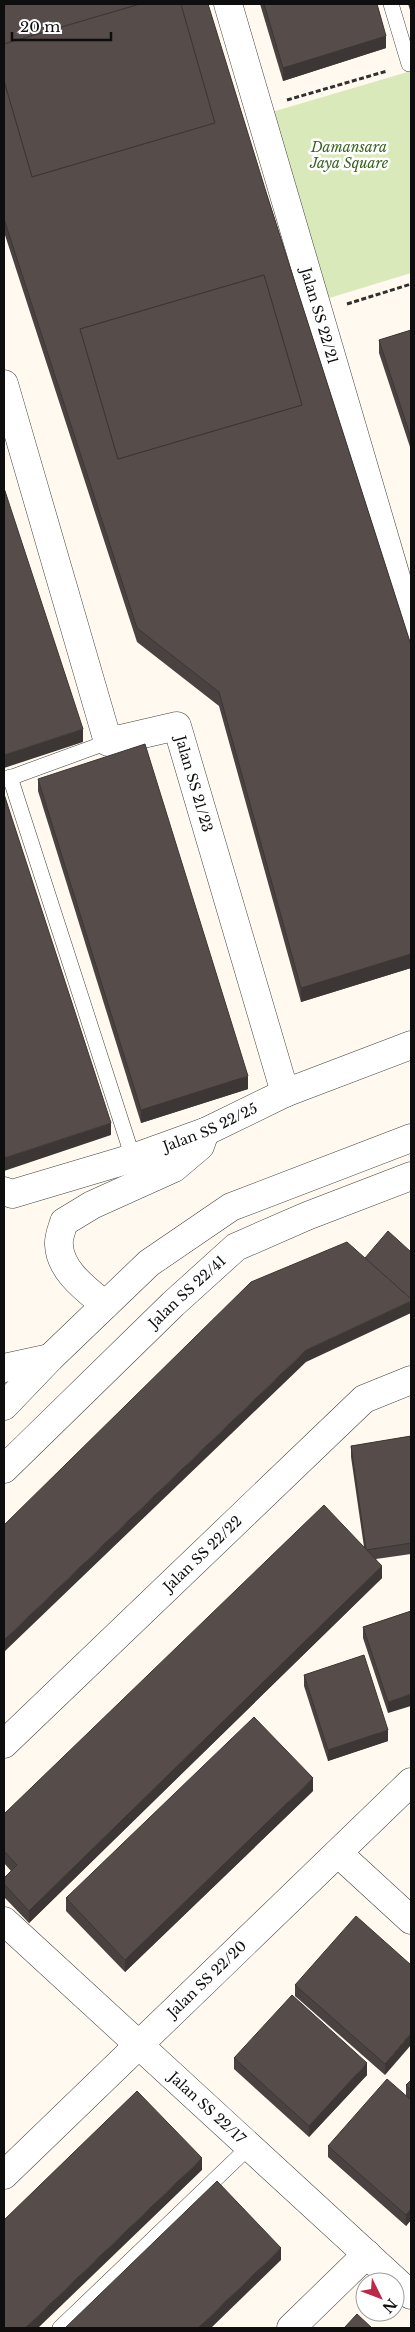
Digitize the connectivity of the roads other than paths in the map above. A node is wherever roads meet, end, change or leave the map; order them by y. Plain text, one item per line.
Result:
1 (228, 4) edge
2 (391, 4) edge
3 (409, 64) road end
4 (4, 384) edge
5 (9, 420) edge
6 (411, 628) edge
7 (108, 742) junction
8 (7, 778) edge
9 (411, 1045) edge
10 (285, 1093) junction
11 (205, 1132) junction
12 (411, 1138) edge
13 (133, 1158) junction
14 (411, 1176) edge
15 (4, 1192) edge
16 (105, 1305) junction
17 (50, 1358) junction
18 (4, 1368) edge
19 (411, 1380) edge
20 (4, 1406) edge
21 (5, 1463) edge
22 (4, 1744) edge
23 (411, 1782) edge
24 (338, 1853) junction
25 (4, 1920) edge
26 (411, 1920) edge
27 (139, 2045) junction
28 (250, 2146) junction
29 (4, 2175) edge
30 (367, 2254) junction
31 (411, 2294) edge
32 (60, 2328) edge
33 (291, 2328) edge

1 - 6 street, Jalan SS 22/21
2 - 3 lane
4 - 5 street
5 - 7 street
7 - 8 lane
7 - 10 street, Jalan SS 21/23
8 - 13 lane
9 - 10 street, Jalan SS 22/25
10 - 11 street, Jalan SS 22/25
11 - 13 street, Jalan SS 22/25
11 - 16 street
12 - 16 street
13 - 15 street, Jalan SS 22/25
14 - 21 street, Jalan SS 22/41
16 - 17 street
17 - 18 street
17 - 20 street
19 - 22 street, Jalan SS 22/22
23 - 24 street, Jalan SS 22/20
24 - 26 street
24 - 27 street, Jalan SS 22/20
25 - 27 street, Jalan SS 22/17
27 - 28 street, Jalan SS 22/17
27 - 29 street, Jalan SS 22/20
28 - 30 street, Jalan SS 22/17
28 - 32 lane
30 - 31 street, Jalan SS 22/17
30 - 33 street

